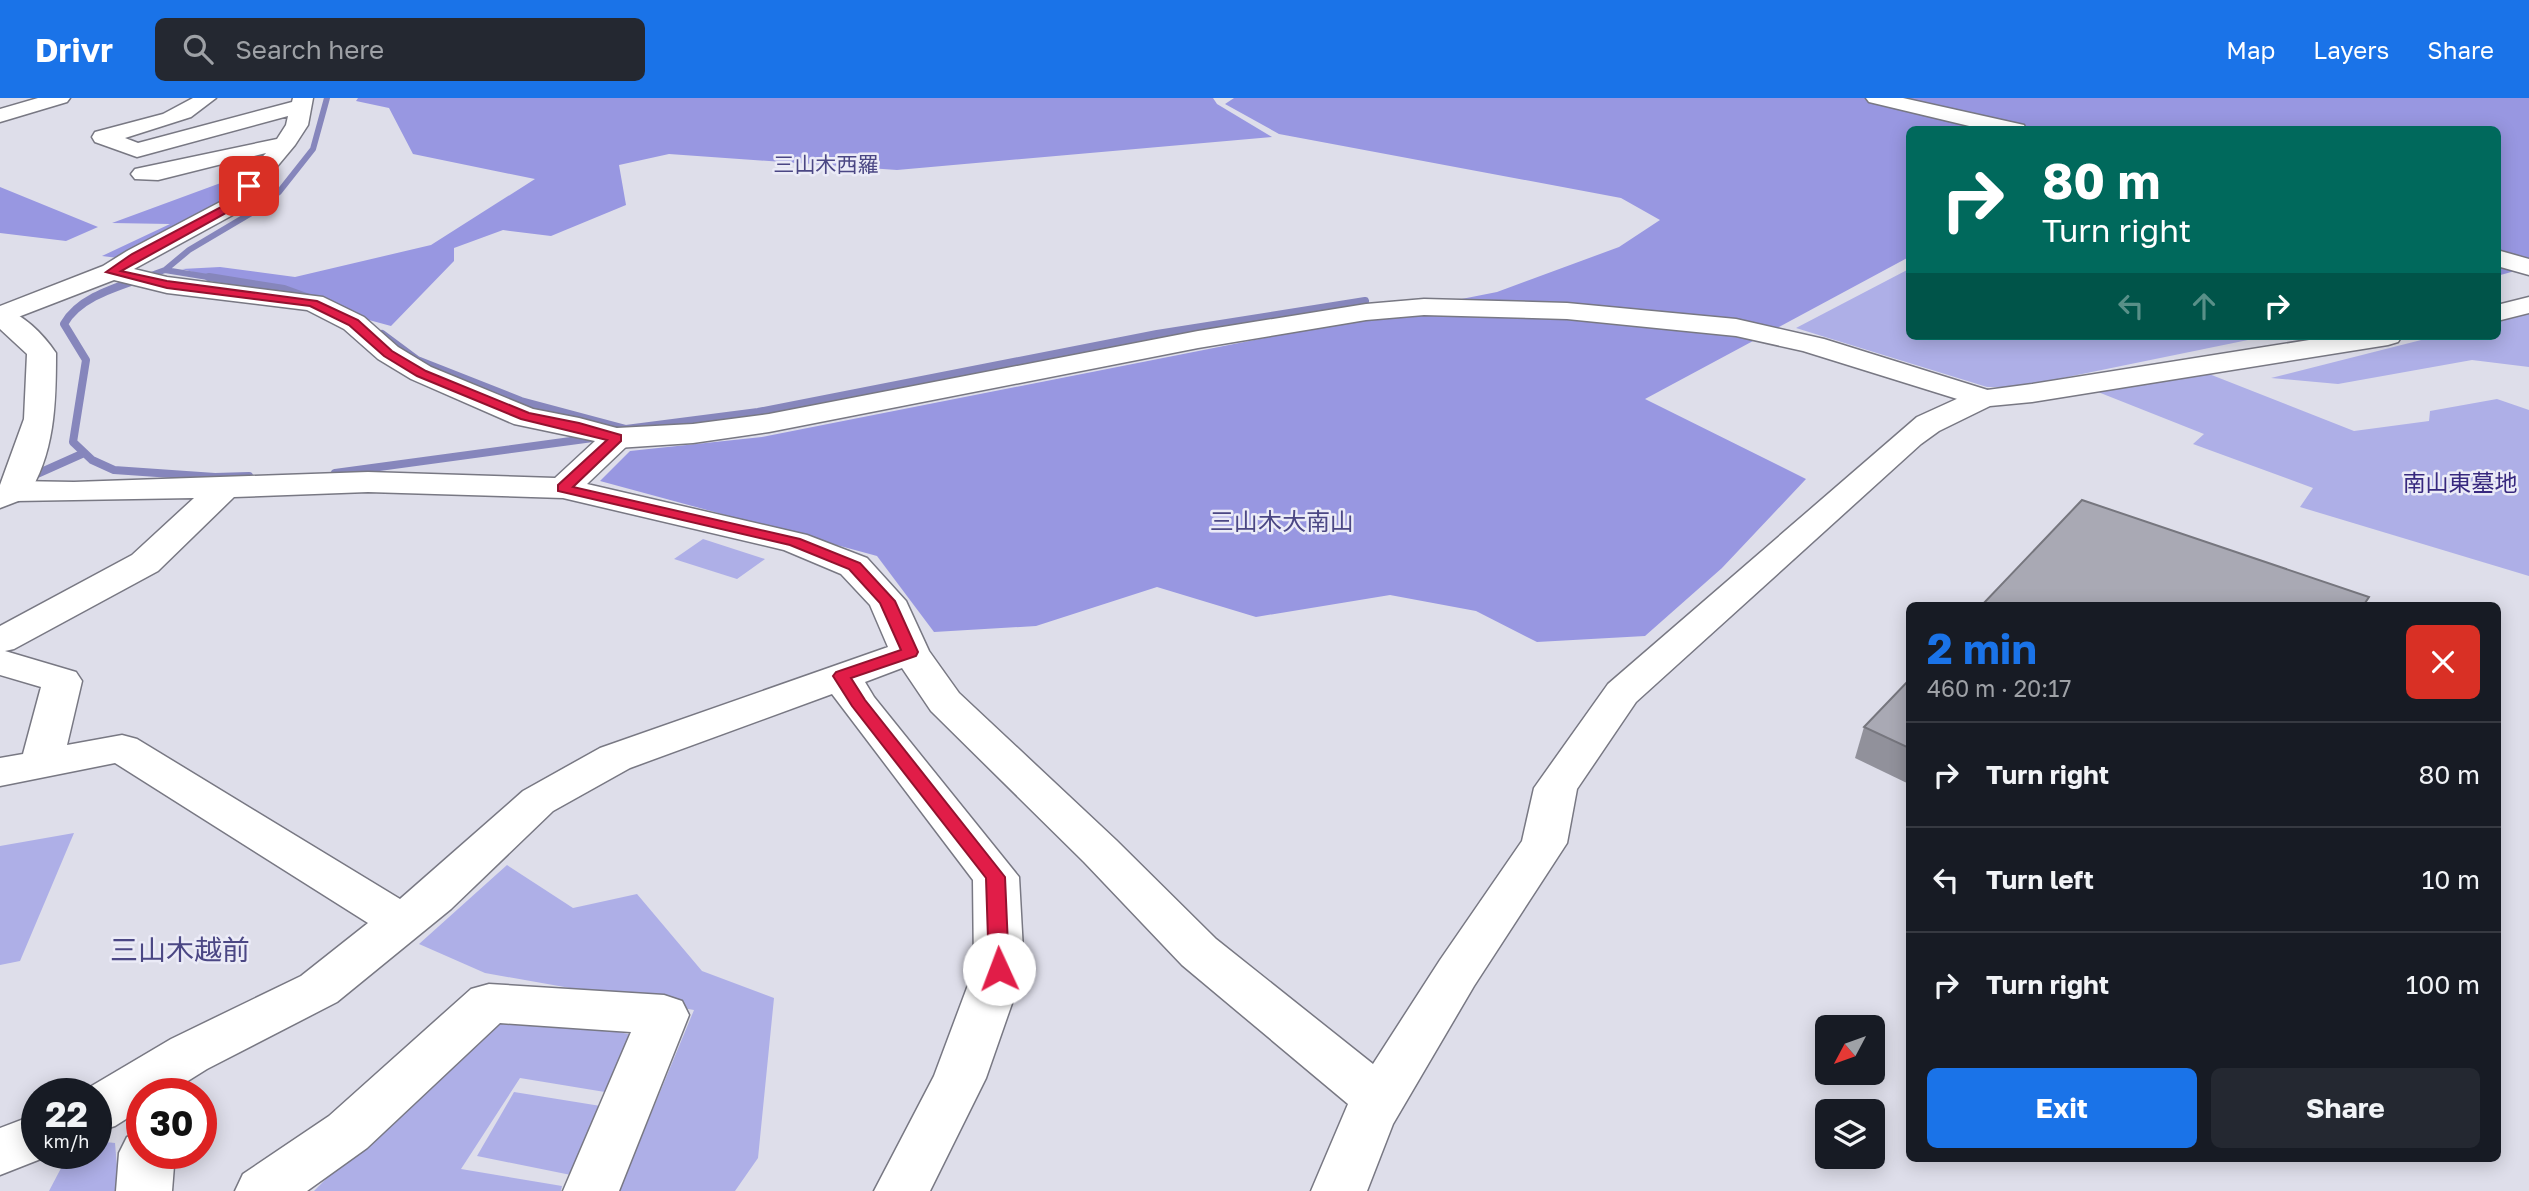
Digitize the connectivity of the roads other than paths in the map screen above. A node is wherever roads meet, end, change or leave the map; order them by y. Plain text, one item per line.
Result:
1 (60, 98) edge
2 (206, 98) edge
3 (1876, 98) edge
4 (302, 102) edge
5 (0, 116) edge
6 (1998, 126) edge
7 (284, 145) junction
8 (142, 174) dead end
9 (2501, 259) edge
10 (2529, 267) edge
11 (112, 272) junction
12 (2529, 305) edge
13 (2501, 312) edge
14 (0, 316) edge
15 (2363, 340) edge
16 (1983, 398) junction
17 (617, 438) junction
18 (225, 487) junction
19 (563, 488) junction
20 (7, 494) edge
21 (0, 640) edge
22 (910, 652) junction
23 (0, 662) edge
24 (842, 676) junction
25 (21, 767) edge
26 (402, 922) junction
27 (178, 1074) edge
28 (1379, 1099) junction
29 (112, 1103) edge
30 (21, 1143) edge
31 (0, 1152) edge
32 (146, 1169) edge
33 (144, 1191) edge
34 (263, 1191) edge
35 (592, 1191) edge
36 (902, 1191) edge
37 (1339, 1191) edge

1 - 5 street
2 - 4 street
3 - 6 street
4 - 7 street
7 - 8 street
7 - 11 street
9 - 10 street
11 - 14 street
11 - 17 street
12 - 13 street
14 - 20 street
15 - 16 street
16 - 17 street
16 - 28 street
17 - 19 street
18 - 19 street
18 - 20 street
18 - 21 street
19 - 22 street
22 - 24 street
22 - 28 street
23 - 25 street
24 - 26 street
24 - 36 street
25 - 26 street
26 - 27 street
27 - 29 street
28 - 37 street
30 - 31 street
32 - 33 street
34 - 35 street

